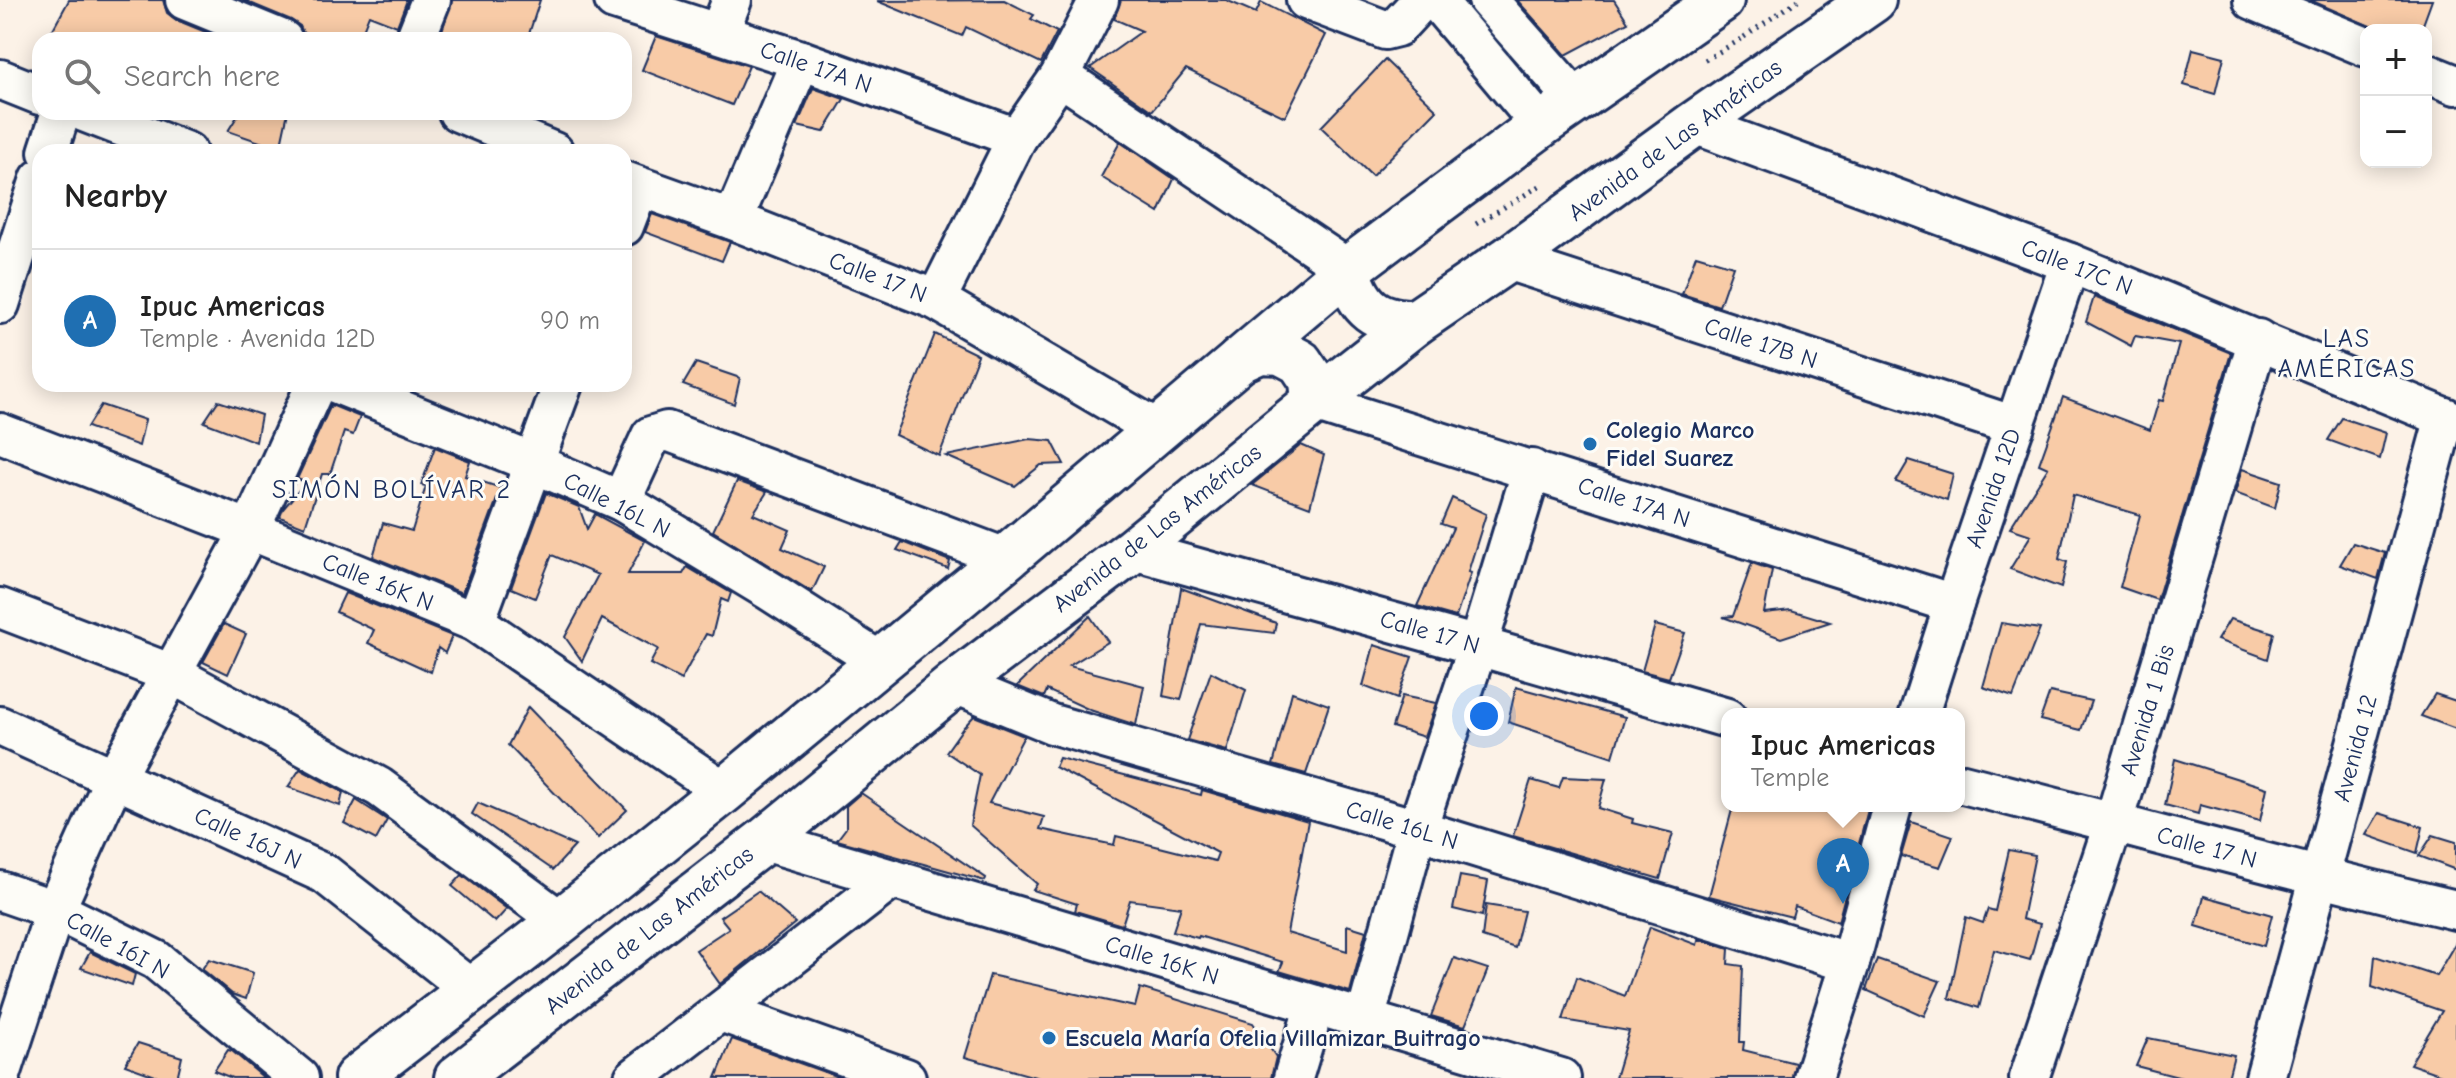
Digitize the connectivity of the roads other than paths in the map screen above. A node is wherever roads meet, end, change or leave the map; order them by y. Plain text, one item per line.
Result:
1 (185, 0) edge
2 (431, 0) edge
3 (614, 0) edge
4 (1306, 0) edge
5 (1436, 0) edge
6 (1488, 0) edge
7 (1721, 0) edge
8 (1873, 0) edge
9 (2253, 0) edge
10 (1087, 3) edge
11 (1410, 13) edge
12 (725, 17) edge
13 (263, 32) edge
14 (418, 32) edge
15 (2360, 45) edge
16 (801, 60) junction
17 (2432, 75) edge
18 (1060, 76) junction
19 (0, 79) edge
20 (2456, 85) edge
21 (32, 92) edge
22 (1558, 112) junction
23 (58, 120) edge
24 (105, 120) edge
25 (477, 120) edge
26 (1694, 124) junction
27 (1017, 138) junction
28 (51, 144) edge
29 (166, 144) edge
30 (535, 144) edge
31 (632, 184) edge
32 (32, 209) edge
33 (733, 220) junction
34 (1507, 260) junction
35 (18, 262) edge
36 (2070, 263) junction
37 (1348, 269) junction
38 (936, 300) junction
39 (0, 304) edge
40 (1416, 322) junction
41 (2258, 339) junction
42 (1240, 360) junction
43 (312, 392) edge
44 (357, 392) edge
45 (560, 392) edge
46 (1314, 402) junction
47 (2450, 420) edge
48 (2015, 426) junction
49 (1158, 430) junction
50 (0, 433) edge
51 (533, 463) junction
52 (1532, 469) junction
53 (621, 501) junction
54 (250, 530) junction
55 (1133, 550) junction
56 (1006, 558) junction
57 (1954, 604) junction
58 (0, 608) edge
59 (475, 622) junction
60 (1478, 646) junction
61 (879, 661) junction
62 (172, 674) junction
63 (955, 684) junction
64 (1921, 708) edge
65 (1721, 716) edge
66 (0, 726) edge
67 (115, 777) junction
68 (1965, 785) edge
69 (724, 791) junction
70 (1890, 812) edge
71 (2114, 822) junction
72 (1417, 829) junction
73 (764, 841) junction
74 (2320, 878) junction
75 (892, 879) junction
76 (0, 891) edge
77 (55, 910) junction
78 (2456, 910) edge
79 (561, 921) junction
80 (1850, 963) junction
81 (472, 990) junction
82 (1315, 1005) junction
83 (721, 1012) junction
84 (1365, 1020) junction
85 (1, 1077) edge
86 (299, 1078) edge
87 (357, 1078) edge
88 (457, 1078) edge
89 (634, 1078) edge
90 (906, 1078) edge
91 (1293, 1078) edge
92 (1558, 1078) edge
93 (1813, 1078) edge
94 (2029, 1078) edge
95 (2265, 1078) edge

1 - 13 street
2 - 14 street
3 - 12 street, Calle 17A N
4 - 11 street
5 - 22 street
6 - 22 street
7 - 22 main road
8 - 26 main road, Avenida de Las Américas
9 - 15 street
10 - 18 street
12 - 16 street, Calle 17A N
16 - 27 street, Calle 17A N
16 - 33 street
17 - 20 street
18 - 27 street
18 - 37 street
19 - 21 street
22 - 37 main road
23 - 28 street
24 - 29 street
25 - 30 street
26 - 34 main road, Avenida de Las Américas
26 - 36 street, Calle 17C N
27 - 38 street
31 - 33 street, Calle 17 N
32 - 35 street
33 - 38 street, Calle 17 N
34 - 40 main road, Avenida de Las Américas
34 - 48 street, Calle 17B N
35 - 39 street
36 - 41 street, Calle 17C N
36 - 48 street, Avenida 12D
37 - 40 main road
37 - 42 main road
38 - 49 street, Calle 17 N
40 - 46 main road, Avenida de Las Américas
41 - 47 street, Calle 17C N
41 - 71 street, Avenida 1 Bis
42 - 46 main road
42 - 49 main road
43 - 54 street
44 - 51 street, Calle 16L N
45 - 51 street
46 - 52 street, Calle 17A N
46 - 55 main road, Avenida de Las Américas
47 - 74 street, Avenida 12
48 - 57 street, Avenida 12D
49 - 56 main road
50 - 54 street, Calle 16K N
51 - 53 street, Calle 16L N
51 - 59 street
52 - 57 street, Calle 17A N
52 - 60 street
53 - 56 street
53 - 61 street, Calle 16L N
54 - 59 street, Calle 16K N
54 - 62 street
55 - 60 street, Calle 17 N
55 - 63 main road, Avenida de Las Américas
56 - 61 main road
57 - 64 street, Avenida 12D
58 - 62 street
59 - 69 street, Calle 16K N
60 - 65 street, Calle 17 N
60 - 72 street
61 - 69 main road
62 - 67 street
62 - 79 street
63 - 72 street, Calle 16L N
63 - 73 main road, Avenida de Las Américas
66 - 67 street, Calle 16J N
67 - 77 street
67 - 81 street, Calle 16J N
68 - 71 street, Calle 17 N
69 - 79 main road
70 - 80 street
71 - 74 street, Calle 17 N
71 - 94 street, Avenida 1 Bis
72 - 80 street, Calle 16L N
72 - 84 street
73 - 75 street, Calle 16K N
73 - 88 main road, Avenida de Las Américas
74 - 78 street, Calle 17 N
74 - 95 street, Avenida 12
75 - 82 street, Calle 16K N
75 - 83 street
76 - 77 street, Calle 16I N
77 - 85 street
77 - 86 street, Calle 16I N
79 - 81 main road
80 - 93 street
81 - 87 main road
82 - 84 street, Calle 16K N
82 - 91 street
83 - 89 street
83 - 90 street
84 - 92 street, Calle 16K N

